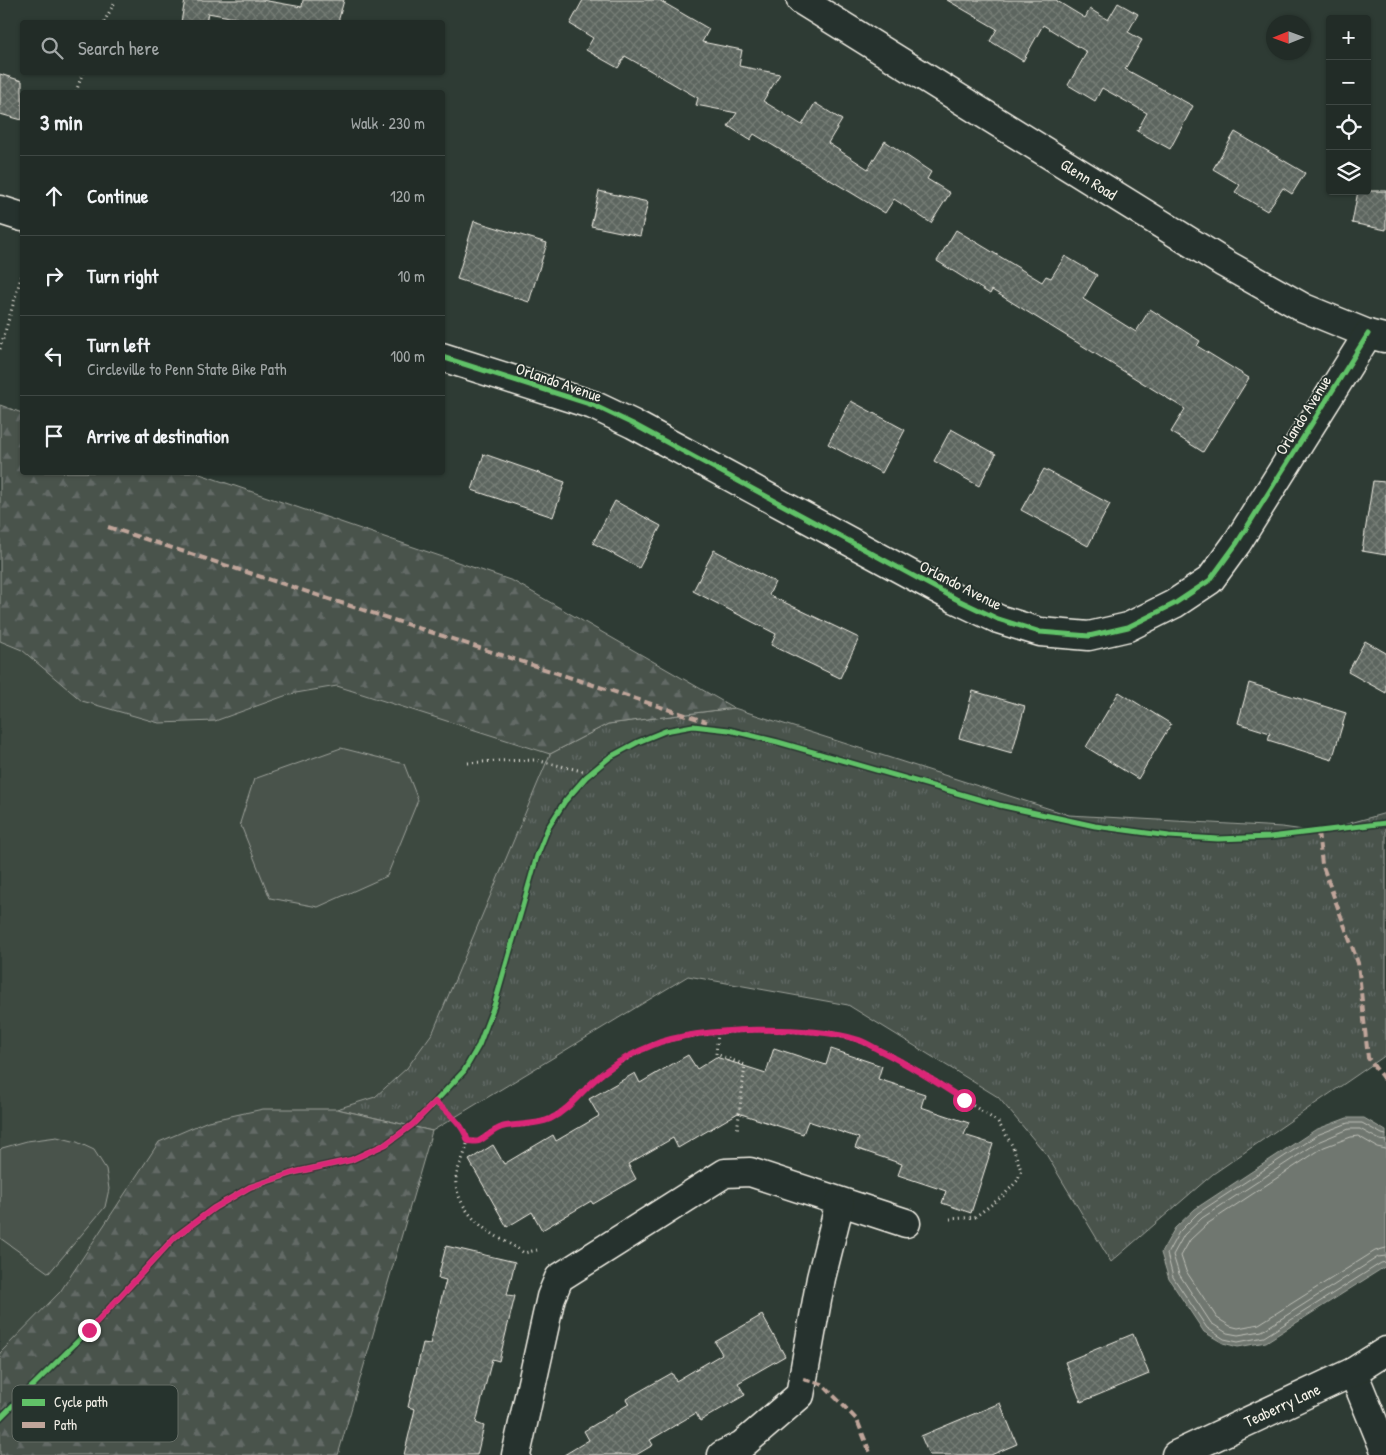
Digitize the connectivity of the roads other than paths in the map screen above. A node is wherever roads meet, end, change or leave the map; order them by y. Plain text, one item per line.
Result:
1 (801, 0) edge
2 (0, 210) edge
3 (20, 216) edge
4 (1377, 336) edge
5 (445, 358) edge
6 (840, 1202) junction
7 (906, 1223) dead end
8 (1386, 1351) edge
9 (1353, 1372) junction
10 (1386, 1453) edge
11 (516, 1455) edge
12 (722, 1455) edge
13 (1176, 1455) edge

1 - 4 street, Glenn Road
2 - 3 street
4 - 5 street, Orlando Avenue
6 - 7 street
6 - 11 street
6 - 12 street
8 - 9 street, Teaberry Lane
9 - 10 street
9 - 13 street, Teaberry Lane

